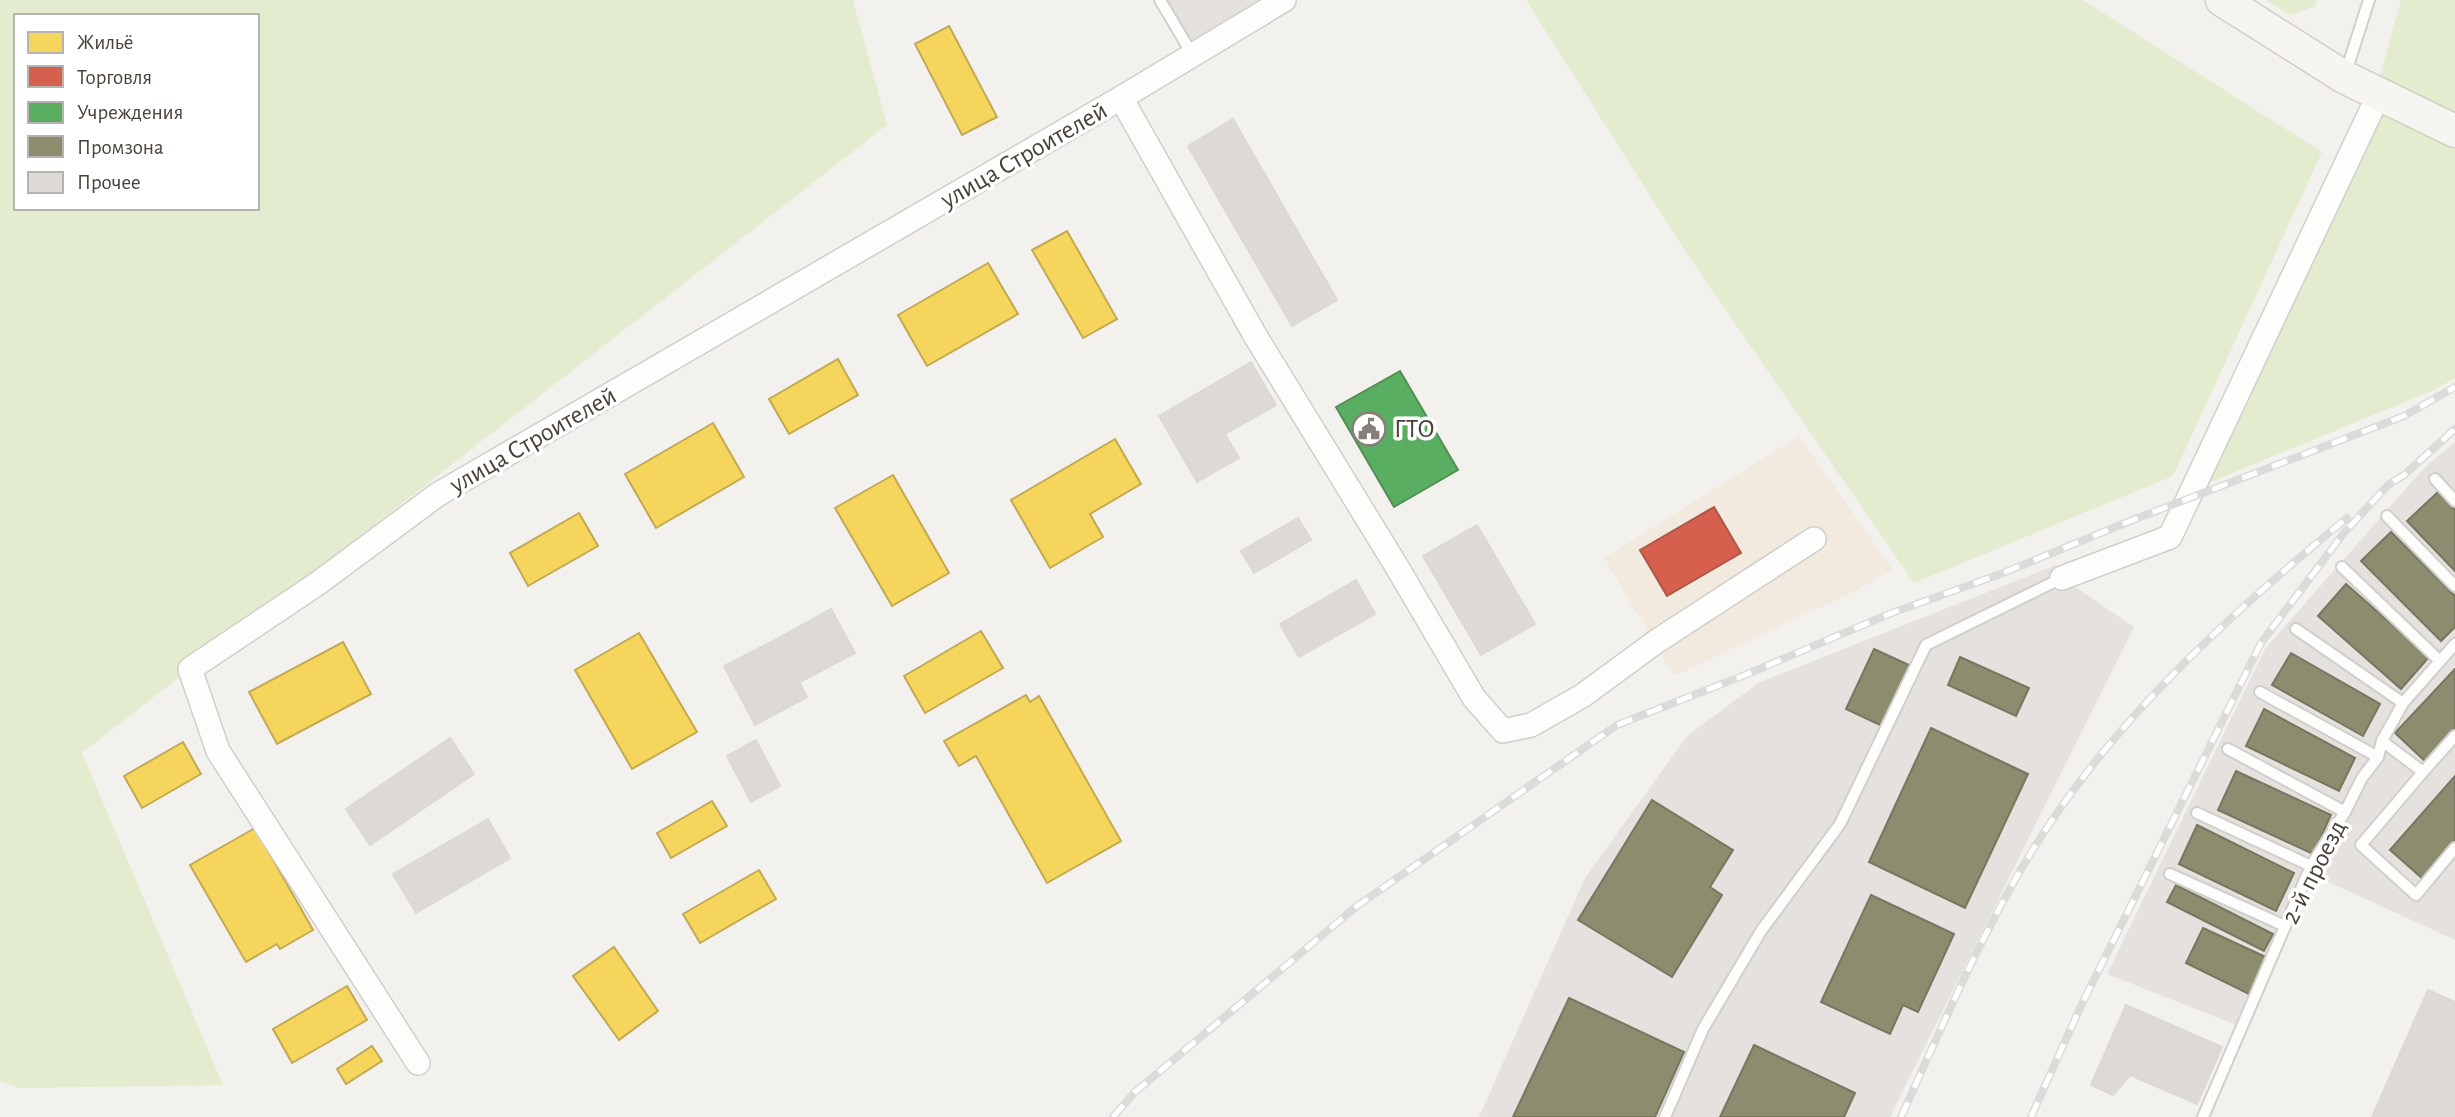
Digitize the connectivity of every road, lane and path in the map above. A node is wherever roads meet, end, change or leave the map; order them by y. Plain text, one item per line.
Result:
1 (1160, 0) edge
2 (1284, 0) edge
3 (2222, 0) edge
4 (2369, 0) edge
5 (1192, 54) junction
6 (2344, 77) junction
7 (2379, 94) junction
8 (1121, 98) junction
9 (2455, 131) edge
10 (2435, 479) dead end
11 (2455, 501) edge
12 (2387, 516) dead end
13 (1814, 539) dead end
14 (2342, 567) dead end
15 (2062, 578) joint
16 (2455, 586) edge
17 (2296, 629) dead end
18 (2455, 645) edge
19 (2440, 661) junction
20 (2260, 692) dead end
21 (2403, 703) junction
22 (2455, 736) edge
23 (2382, 741) junction
24 (2228, 749) dead end
25 (2378, 757) junction
26 (2423, 772) junction
27 (2345, 811) junction
28 (2197, 813) dead end
29 (2455, 848) edge
30 (2311, 866) junction
31 (2170, 874) dead end
32 (2286, 926) junction
33 (418, 1063) dead end
34 (1665, 1117) edge
35 (2203, 1117) edge

1 - 5 lane
2 - 5 street, улица Строителей
3 - 6 street
4 - 6 lane
5 - 8 street, улица Строителей
6 - 7 street
7 - 9 street
7 - 15 street
8 - 13 street
8 - 33 street, улица Строителей
10 - 11 lane
12 - 16 lane
14 - 19 lane
15 - 34 lane
17 - 21 lane
18 - 19 lane, 2-й проезд
19 - 21 lane, 2-й проезд
20 - 25 lane
21 - 23 lane, 2-й проезд
22 - 26 lane
23 - 25 lane, 2-й проезд
23 - 26 lane
24 - 27 lane
25 - 27 lane, 2-й проезд
26 - 29 lane
27 - 30 lane, 2-й проезд
28 - 30 lane
30 - 32 lane, 2-й проезд
31 - 32 lane
32 - 35 lane, 2-й проезд

